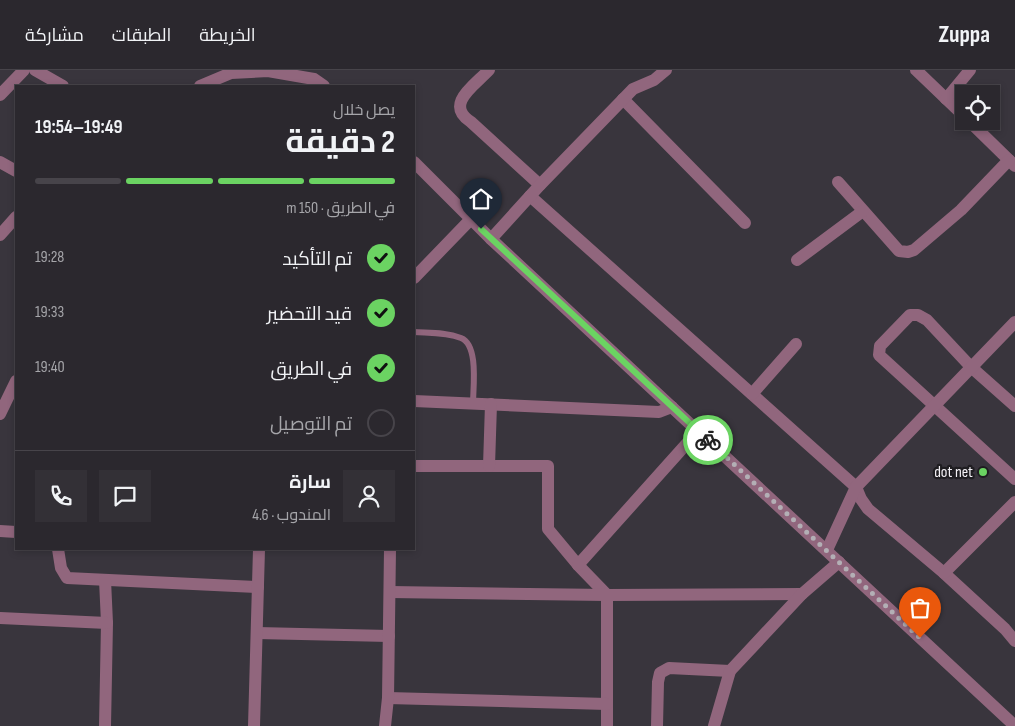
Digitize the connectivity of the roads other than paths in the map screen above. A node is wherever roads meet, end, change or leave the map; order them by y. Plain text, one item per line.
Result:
1 (24, 70) edge
2 (35, 70) edge
3 (268, 70) edge
4 (489, 70) edge
5 (666, 70) edge
6 (916, 70) edge
7 (970, 70) edge
8 (229, 71) edge
9 (290, 72) edge
10 (61, 85) edge
11 (202, 85) edge
12 (323, 85) edge
13 (0, 95) edge
14 (623, 99) junction
15 (946, 99) junction
16 (955, 108) edge
17 (978, 130) edge
18 (0, 162) edge
19 (415, 163) edge
20 (1012, 163) edge
21 (15, 170) edge
22 (838, 182) dead end
23 (540, 185) junction
24 (530, 196) junction
25 (864, 211) junction
26 (15, 218) edge
27 (471, 219) junction
28 (745, 223) dead end
29 (0, 235) edge
30 (491, 238) junction
31 (797, 260) dead end
32 (415, 277) edge
33 (1015, 322) edge
34 (415, 332) edge
35 (796, 344) dead end
36 (971, 367) junction
37 (15, 383) edge
38 (752, 394) junction
39 (415, 401) edge
40 (473, 404) junction
41 (491, 404) junction
42 (934, 406) junction
43 (1015, 406) edge
44 (672, 407) junction
45 (0, 414) edge
46 (698, 431) junction
47 (415, 466) edge
48 (489, 466) junction
49 (1015, 479) edge
50 (856, 487) junction
51 (1015, 502) edge
52 (0, 531) edge
53 (15, 532) edge
54 (58, 550) edge
55 (259, 550) edge
56 (390, 550) edge
57 (827, 550) junction
58 (838, 562) junction
59 (578, 564) junction
60 (944, 573) junction
61 (105, 580) junction
62 (258, 587) junction
63 (390, 592) junction
64 (802, 594) junction
65 (607, 595) junction
66 (0, 618) edge
67 (107, 624) junction
68 (257, 632) junction
69 (390, 636) junction
70 (1015, 641) edge
71 (730, 671) junction
72 (388, 698) junction
73 (607, 704) junction
74 (105, 726) edge
75 (254, 726) edge
76 (385, 726) edge
77 (607, 726) edge
78 (657, 726) edge
79 (714, 726) edge
80 (1015, 726) edge

1 - 13 street
2 - 10 street
3 - 8 street
3 - 9 street
4 - 23 street
5 - 14 street
6 - 15 street
7 - 15 street
8 - 11 street
9 - 12 street
14 - 23 street
14 - 28 street
15 - 16 street
17 - 20 street
18 - 21 street
19 - 27 street
20 - 25 street
22 - 25 street
23 - 24 street
24 - 30 street
24 - 38 street
25 - 31 street
26 - 29 street
27 - 30 street
27 - 32 street
30 - 44 street
33 - 36 street
34 - 40 lane
35 - 38 street
36 - 42 street
36 - 42 street
36 - 43 street
37 - 45 street
38 - 50 street
39 - 40 street
40 - 41 street
41 - 44 street
41 - 48 street
42 - 49 street
42 - 50 street
44 - 46 street
46 - 57 street
46 - 59 street
47 - 48 street
48 - 59 street
50 - 57 street
50 - 60 street
51 - 60 street
52 - 53 street
54 - 61 street
55 - 62 street
56 - 63 street
57 - 58 street
58 - 64 street
58 - 80 street
59 - 65 street
60 - 70 street
61 - 62 street
61 - 67 street
62 - 68 street
63 - 65 street
63 - 69 street
64 - 65 street
64 - 71 street
65 - 73 street
66 - 67 street
67 - 74 street
68 - 69 street
68 - 75 street
69 - 72 street
71 - 78 street
71 - 79 street
72 - 73 street
72 - 76 street
73 - 77 street

